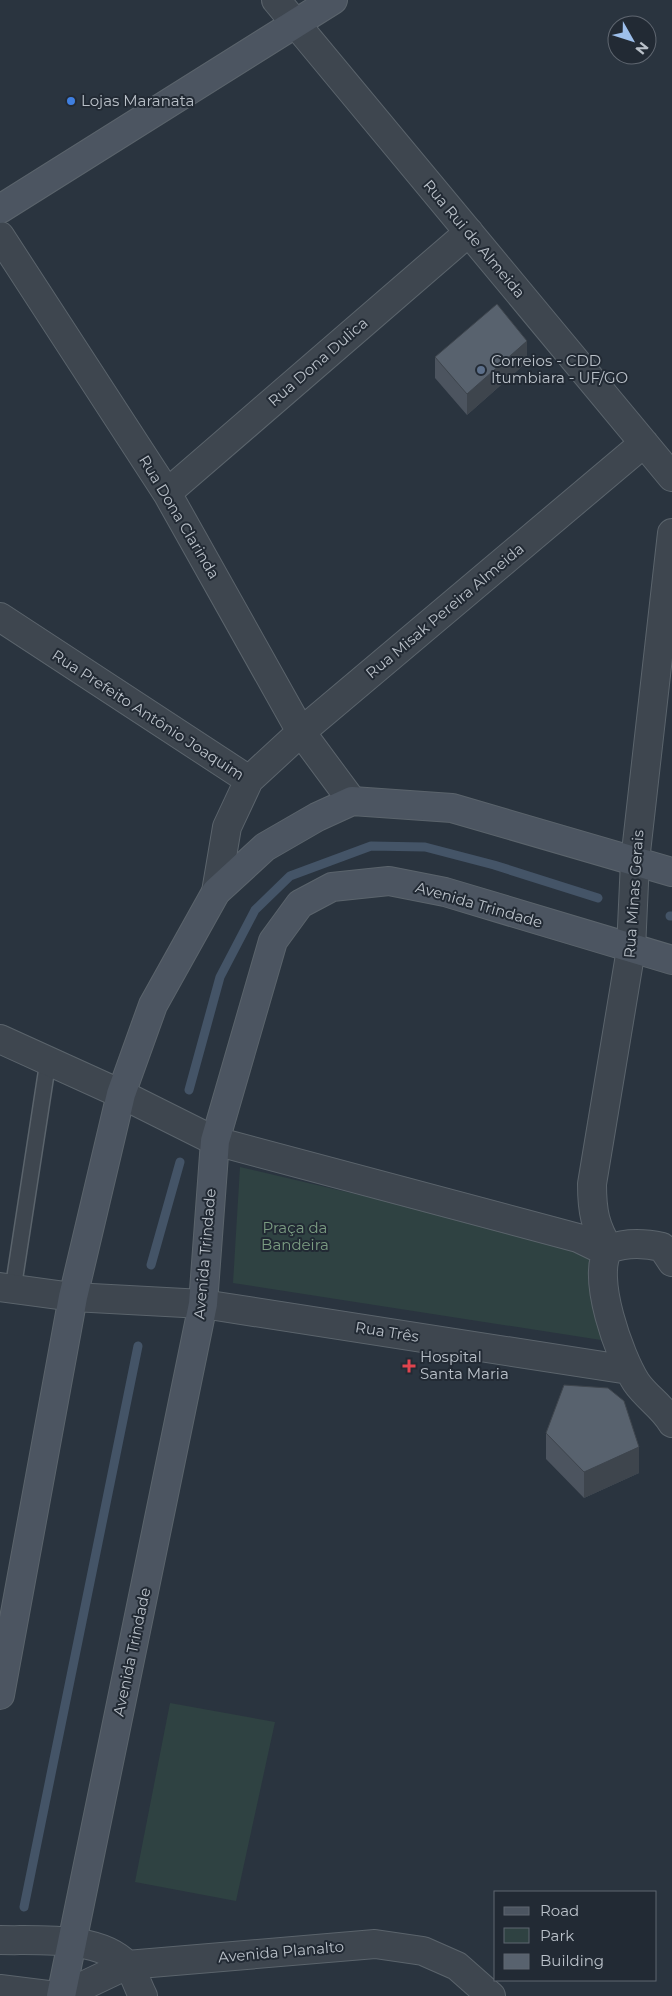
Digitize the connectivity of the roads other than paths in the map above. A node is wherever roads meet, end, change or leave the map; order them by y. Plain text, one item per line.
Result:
1 (276, 0) edge
2 (333, 0) edge
3 (296, 24) junction
4 (0, 209) edge
5 (469, 232) junction
6 (0, 236) edge
7 (644, 443) junction
8 (672, 477) edge
9 (167, 493) junction
10 (672, 533) edge
11 (0, 617) edge
12 (301, 732) junction
13 (249, 780) junction
14 (352, 802) junction
15 (635, 861) junction
16 (672, 872) edge
17 (216, 892) junction
18 (631, 949) junction
19 (672, 960) edge
20 (0, 1039) edge
21 (48, 1061) junction
22 (120, 1094) junction
23 (215, 1141) junction
24 (608, 1251) junction
25 (669, 1253) edge
26 (6, 1288) edge
27 (74, 1297) junction
28 (204, 1304) junction
29 (629, 1370) junction
30 (646, 1392) junction
31 (672, 1400) edge
32 (672, 1423) edge
33 (0, 1695) edge
34 (0, 1940) edge
35 (72, 1942) junction
36 (127, 1965) junction
37 (0, 1990) edge
38 (56, 1996) edge
39 (62, 1996) edge
40 (143, 1996) edge
41 (491, 1996) edge

1 - 3 street, Rua Rui de Almeida
2 - 3 main road
3 - 4 main road
3 - 5 street, Rua Rui de Almeida
5 - 7 street, Rua Rui de Almeida
5 - 9 street, Rua Dona Dulica
6 - 9 street, Rua Dona Clarinda
7 - 8 street, Rua Rui de Almeida
7 - 12 street, Rua Misak Pereira Almeida
9 - 12 street, Rua Dona Clarinda
10 - 15 street, Rua Minas Gerais
11 - 13 street, Rua Prefeito Antônio Joaquim
12 - 13 street, Rua Misak Pereira Almeida
12 - 14 street, Rua Dona Clarinda
13 - 17 street, Rua Prefeito Antônio Joaquim
14 - 15 main road
14 - 17 main road
15 - 16 main road
15 - 18 street, Rua Minas Gerais
17 - 22 main road
18 - 19 main road, Avenida Trindade
18 - 23 main road, Avenida Trindade
18 - 24 street, Rua Minas Gerais
20 - 21 street
21 - 22 street
21 - 26 lane
22 - 23 street
22 - 27 main road
23 - 24 street
23 - 28 main road, Avenida Trindade
24 - 25 street
24 - 29 street
26 - 27 street, Rua Três
27 - 28 street, Rua Três
27 - 33 main road
28 - 29 street, Rua Três
28 - 35 main road, Avenida Trindade
29 - 30 street
30 - 31 street
30 - 32 street
34 - 35 street
35 - 36 street
35 - 39 main road, Avenida Trindade
36 - 39 street, Avenida Planalto
36 - 40 street
36 - 41 street, Avenida Planalto
37 - 38 street

